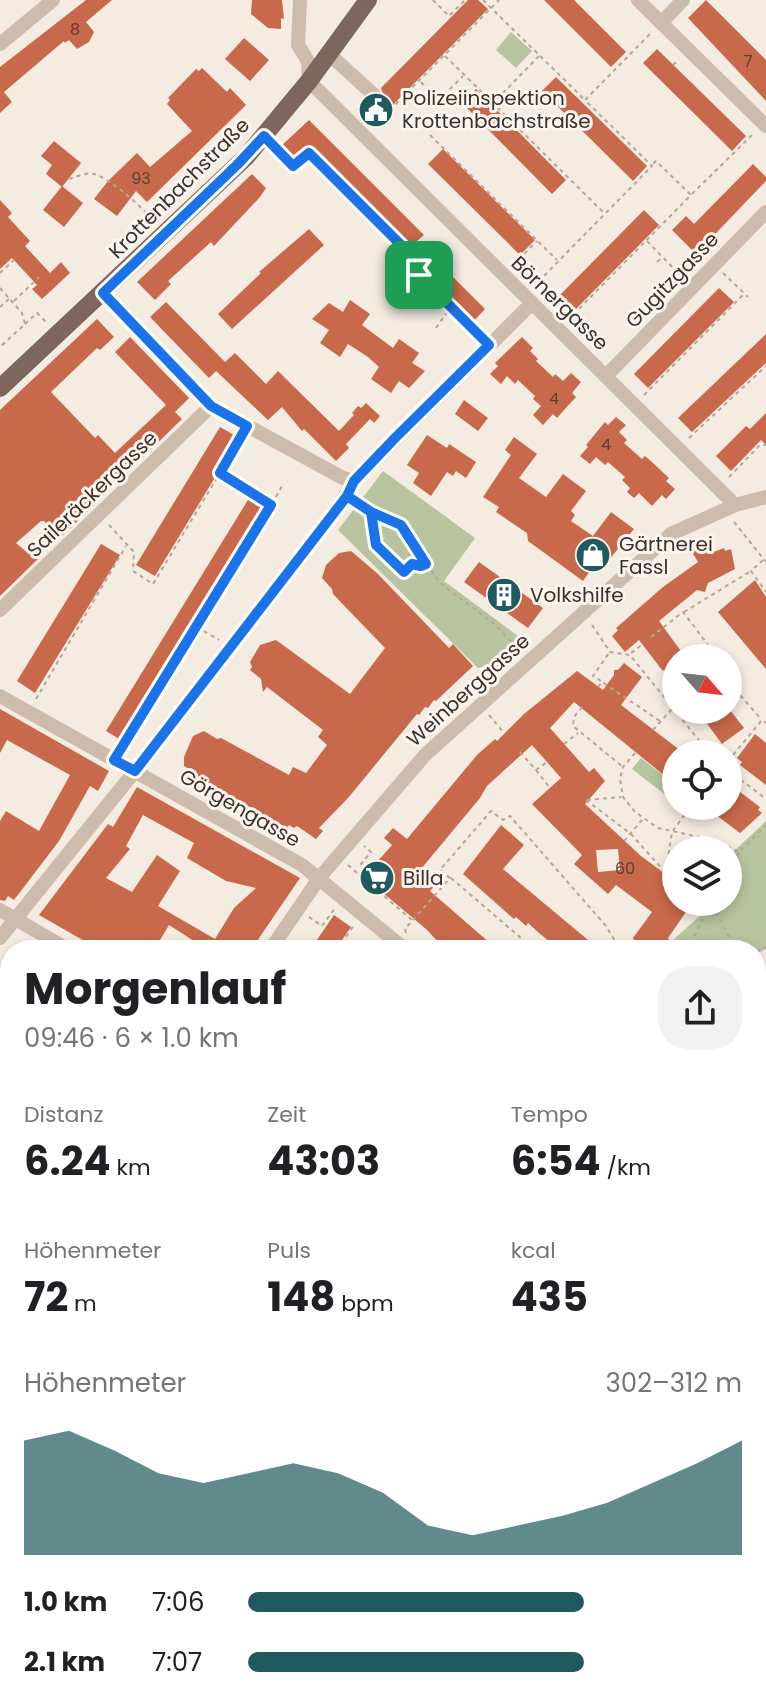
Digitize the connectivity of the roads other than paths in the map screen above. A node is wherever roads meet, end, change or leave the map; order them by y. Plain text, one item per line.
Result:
1 (53, 0) edge
2 (300, 0) edge
3 (368, 0) edge
4 (638, 0) edge
5 (683, 0) edge
6 (661, 23) junction
7 (0, 44) edge
8 (329, 54) junction
9 (309, 81) junction
10 (374, 95) dead end
11 (764, 124) edge
12 (766, 212) edge
13 (103, 293) junction
14 (528, 300) junction
15 (606, 376) junction
16 (0, 388) edge
17 (211, 406) junction
18 (354, 481) junction
19 (766, 497) edge
20 (735, 505) junction
21 (0, 610) edge
22 (0, 696) edge
23 (135, 771) junction
24 (320, 877) junction
25 (0, 910) edge
26 (15, 919) junction
27 (0, 938) edge
28 (52, 940) edge
29 (277, 940) edge
30 (399, 940) edge

1 - 7 street
2 - 9 street
3 - 8 main road, Krottenbachstraße
4 - 6 street
5 - 6 street
6 - 11 street
8 - 9 main road, Krottenbachstraße
8 - 10 street
9 - 13 main road, Krottenbachstraße
9 - 14 street, Börnergasse
12 - 15 street, Gugitzgasse
13 - 16 main road, Krottenbachstraße
13 - 17 street
14 - 15 street, Börnergasse
14 - 18 street
15 - 20 street, Börnergasse
17 - 18 street
17 - 21 street, Saileräckergasse
18 - 23 street
19 - 20 street, Weinberggasse
20 - 24 street, Weinberggasse
22 - 23 street, Görgengasse
23 - 24 street, Görgengasse
23 - 26 street
24 - 29 street, Weinberggasse
24 - 30 street, Görgengasse
25 - 26 street
26 - 27 street
26 - 28 street

